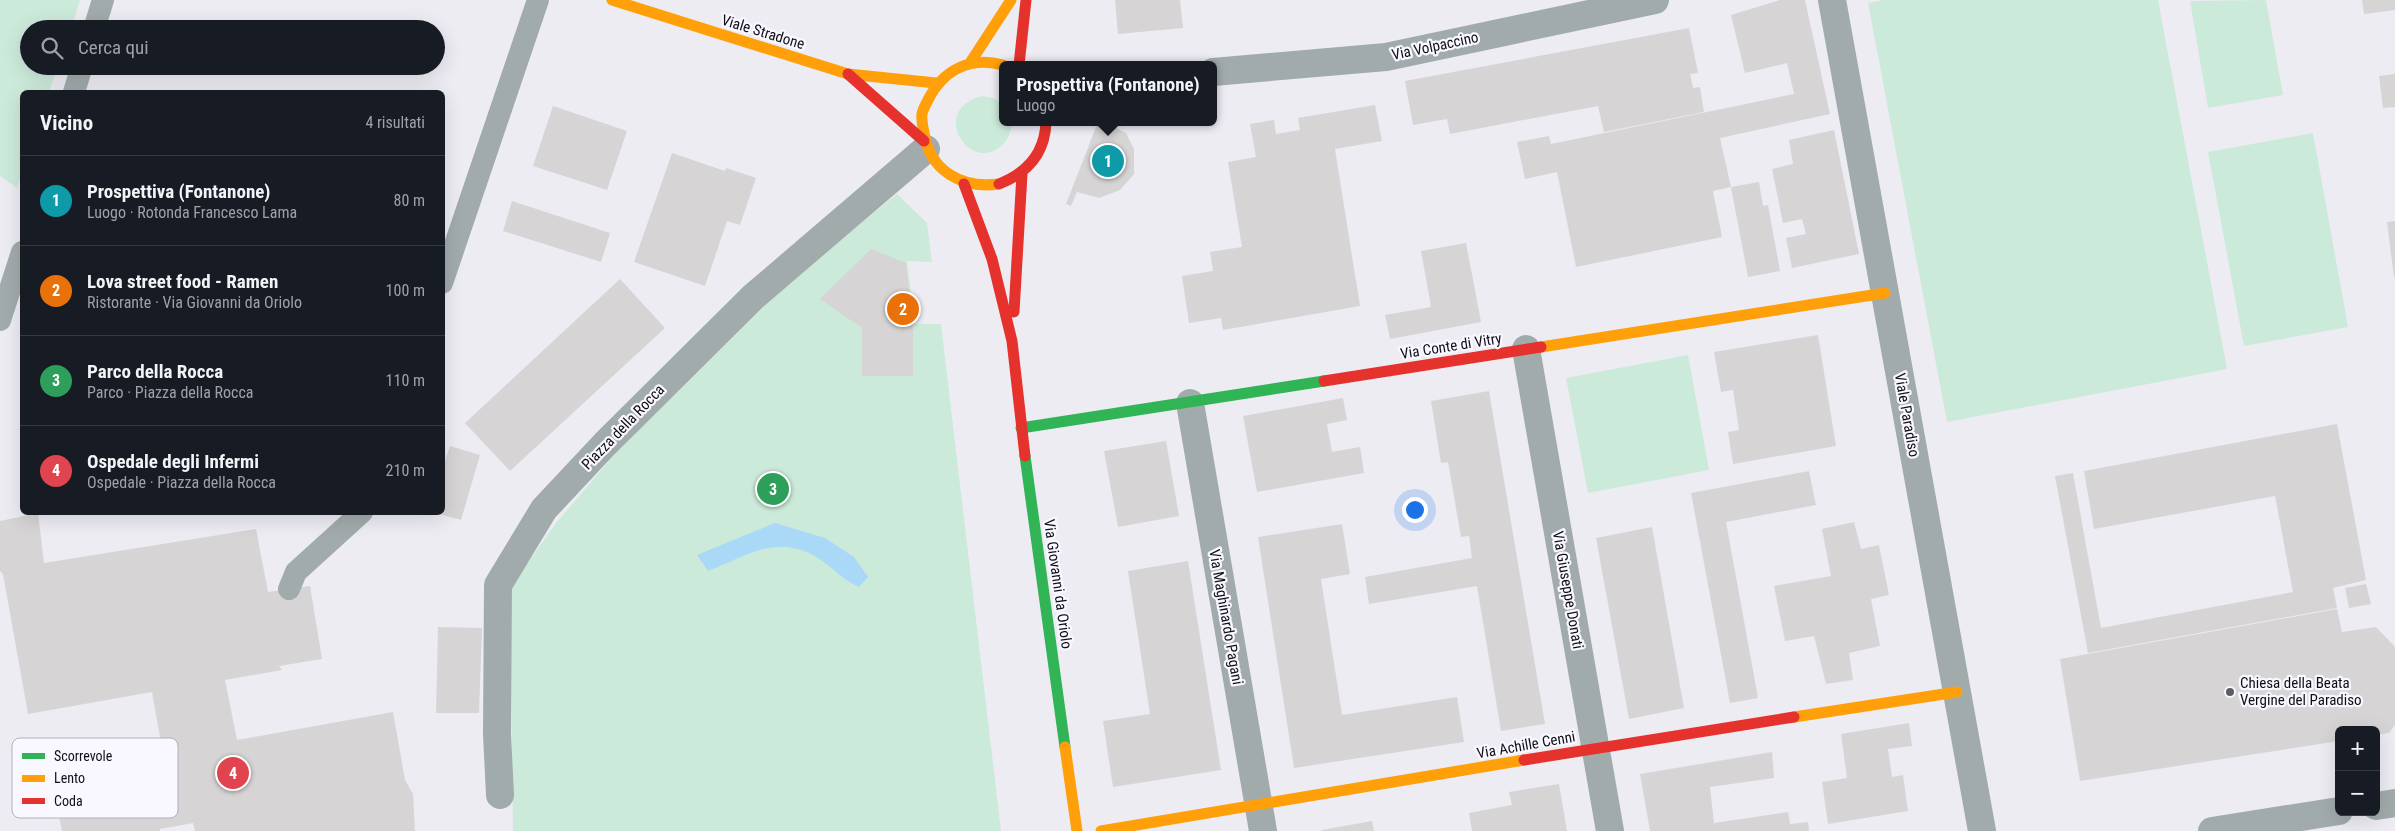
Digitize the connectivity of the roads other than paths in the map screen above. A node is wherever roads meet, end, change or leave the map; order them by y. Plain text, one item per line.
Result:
1 (103, 0) edge
2 (538, 0) edge
3 (612, 0) edge
4 (1011, 0) edge
5 (1026, 0) edge
6 (1655, 0) edge
7 (1832, 0) edge
8 (1611, 4) edge
9 (97, 20) edge
10 (1019, 61) edge
11 (970, 63) junction
12 (999, 64) edge
13 (1217, 72) edge
14 (848, 74) junction
15 (79, 75) edge
16 (936, 83) junction
17 (75, 90) edge
18 (1046, 126) edge
19 (925, 145) junction
20 (1022, 174) junction
21 (964, 184) junction
22 (20, 258) edge
23 (445, 274) edge
24 (1885, 292) junction
25 (0, 320) edge
26 (1012, 341) junction
27 (1526, 349) junction
28 (1190, 402) junction
29 (1021, 428) junction
30 (359, 515) edge
31 (289, 589) dead end
32 (1957, 692) junction
33 (1596, 748) junction
34 (500, 795) dead end
35 (2395, 803) edge
36 (2380, 805) edge
37 (2335, 813) edge
38 (1261, 818) edge
39 (1077, 831) edge
40 (1101, 831) edge
41 (1610, 831) edge
42 (1982, 831) edge
43 (2212, 831) edge

1 - 9 lane
2 - 23 lane
3 - 14 street, Viale Stradone
4 - 11 street
5 - 10 street
6 - 8 street, Via Volpaccino
7 - 24 street, Viale Paradiso
8 - 13 street, Via Volpaccino
11 - 12 street
11 - 16 street
14 - 16 street, Viale Stradone
14 - 19 street, Viale Stradone
15 - 17 lane
16 - 19 street
18 - 20 street
19 - 21 street, Viale Stradone
19 - 34 street, Piazza della Rocca
20 - 21 street
20 - 26 street, Via Giovanni da Oriolo
21 - 26 street, Via Giovanni da Oriolo
22 - 25 lane
24 - 27 street, Via Conte di Vitry
24 - 32 street, Viale Paradiso
26 - 29 street, Via Giovanni da Oriolo
27 - 28 street, Via Conte di Vitry
27 - 33 street, Via Giuseppe Donati
28 - 29 street, Via Conte di Vitry
28 - 38 street, Via Maghinardo Pagani
29 - 39 street, Via Giovanni da Oriolo
30 - 31 lane
32 - 33 street, Via Achille Cenni
32 - 42 street, Viale Paradiso
33 - 38 street, Via Achille Cenni
33 - 41 street, Via Giuseppe Donati
35 - 36 street
37 - 43 street
38 - 40 street, Via Achille Cenni

